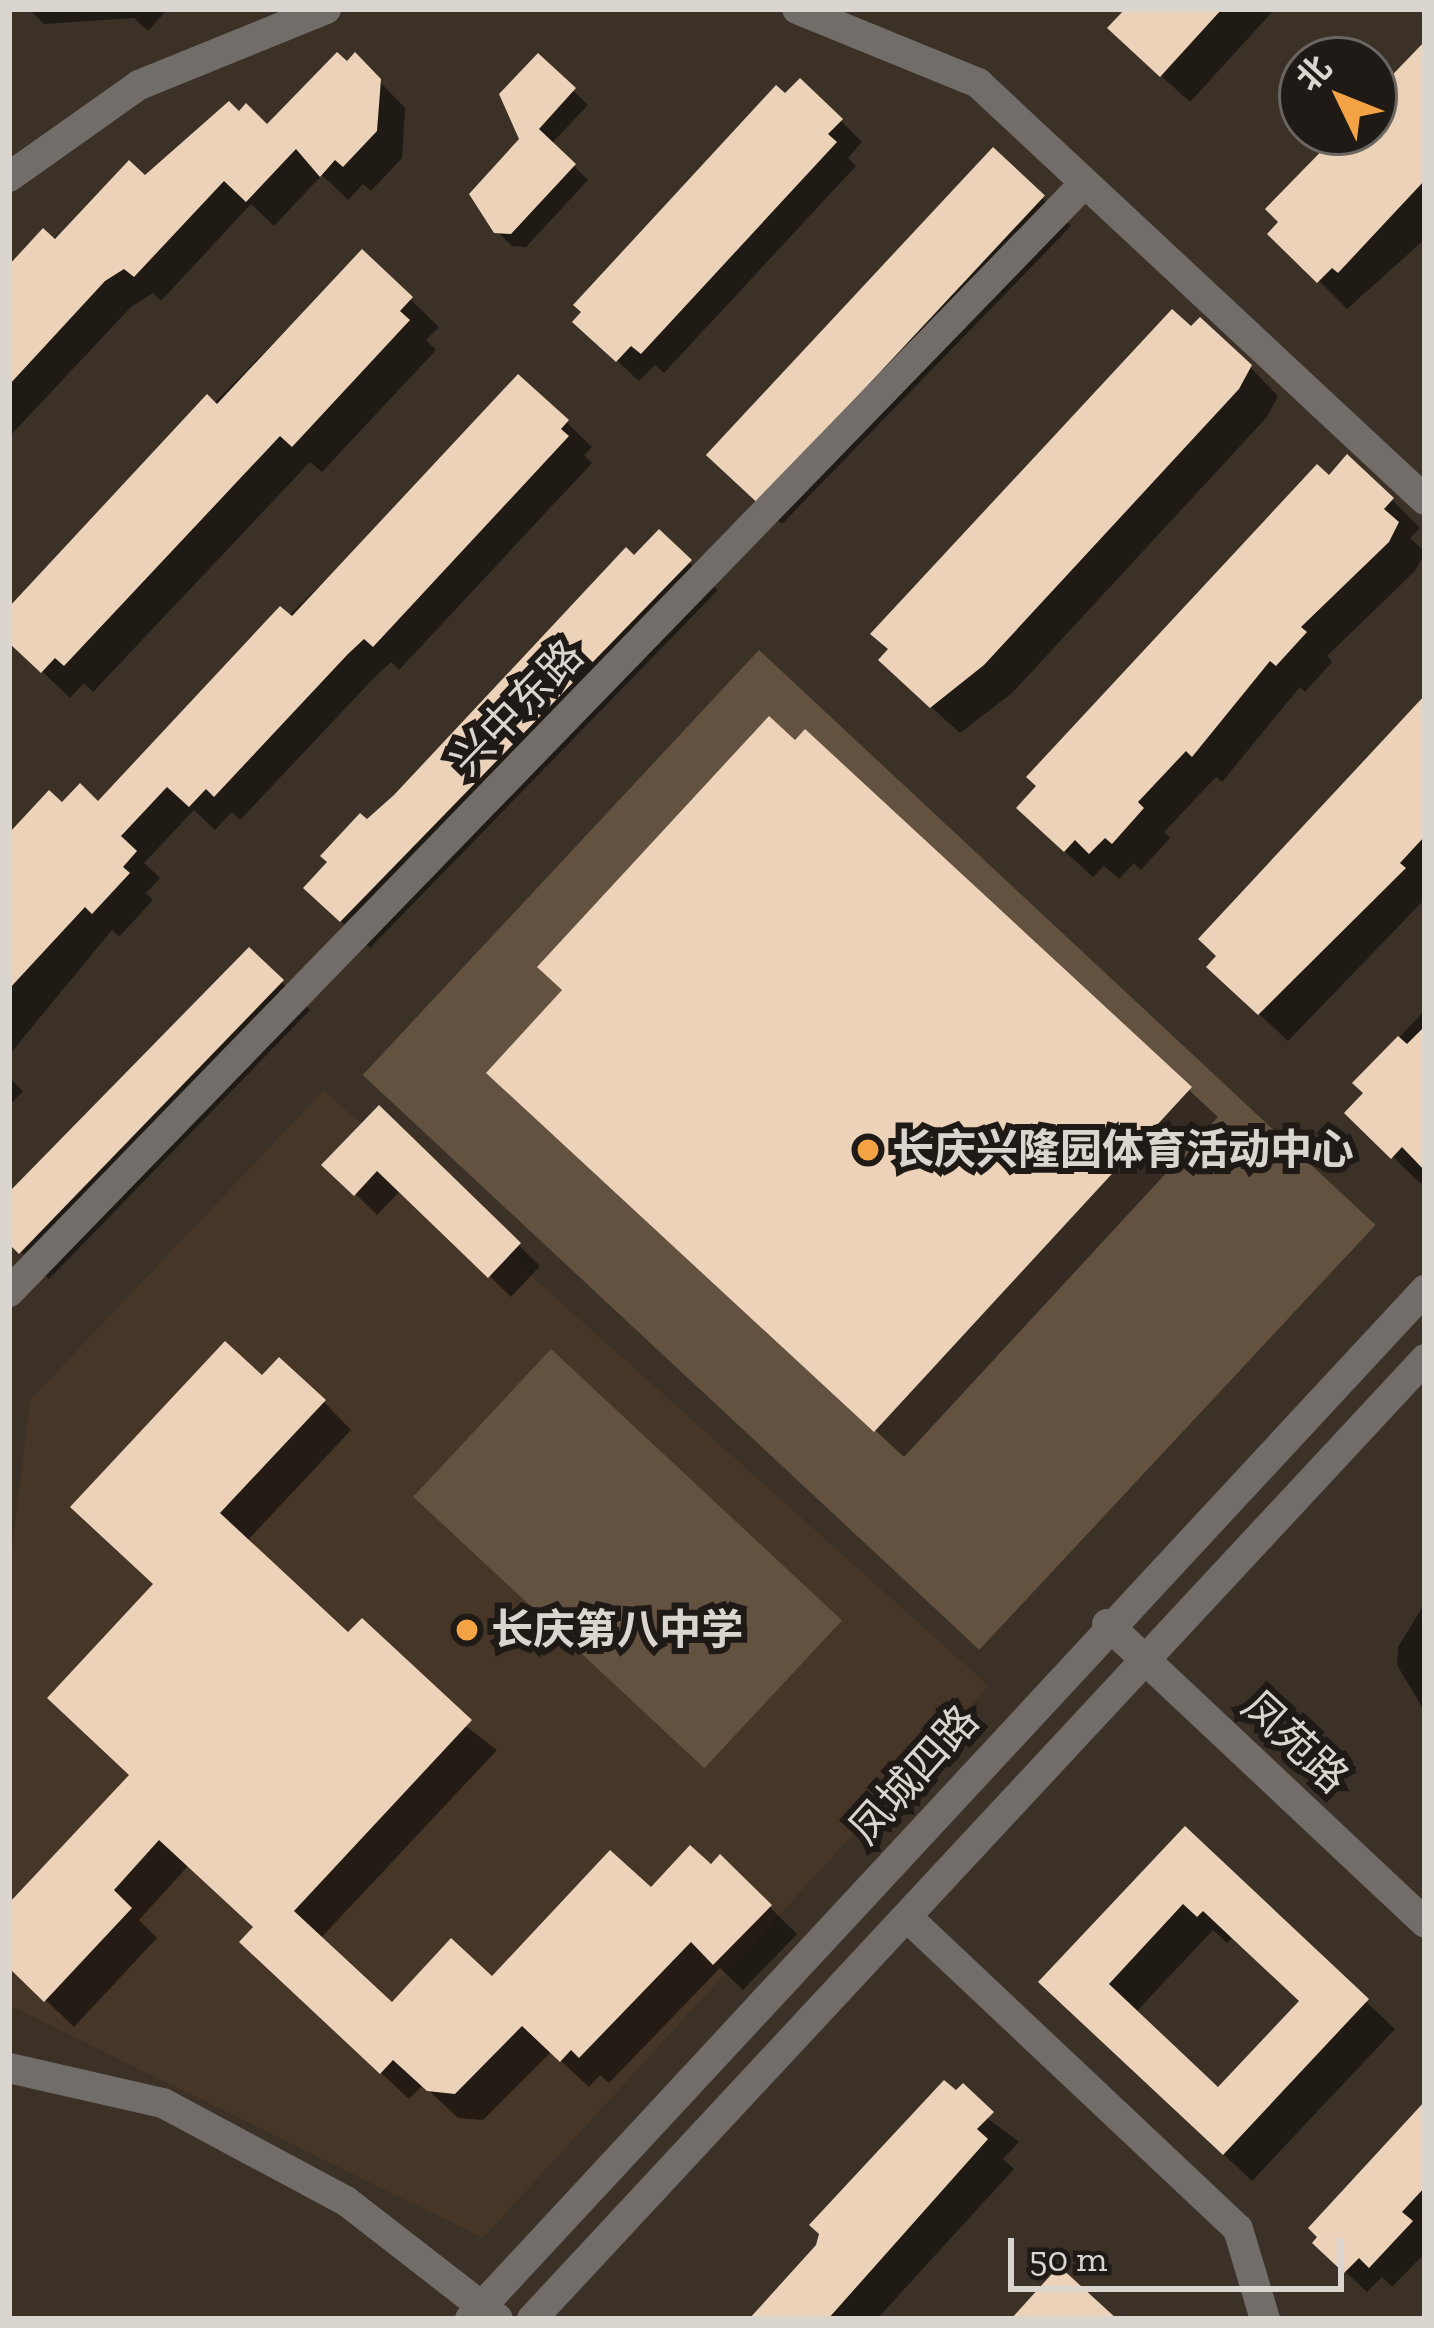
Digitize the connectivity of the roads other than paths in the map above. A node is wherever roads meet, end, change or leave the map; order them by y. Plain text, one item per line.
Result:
1 (326, 9) edge
2 (797, 9) edge
3 (9, 178) edge
4 (1084, 183) junction
5 (1425, 500) edge
6 (1425, 1290) edge
7 (9, 1292) edge
8 (1425, 1360) edge
9 (1107, 1624) junction
10 (1143, 1657) junction
11 (908, 1918) junction
12 (1425, 1923) edge
13 (9, 2068) edge
14 (484, 2314) edge
15 (532, 2319) edge
16 (1265, 2319) edge

1 - 3 street
2 - 4 street
4 - 5 street
4 - 7 street, 兴中东路
6 - 9 street, 凤城四路
8 - 10 street
9 - 10 street, 凤苑路
9 - 14 street, 凤城四路
10 - 11 street
10 - 12 street, 凤苑路
11 - 15 street
11 - 16 street
13 - 14 street

